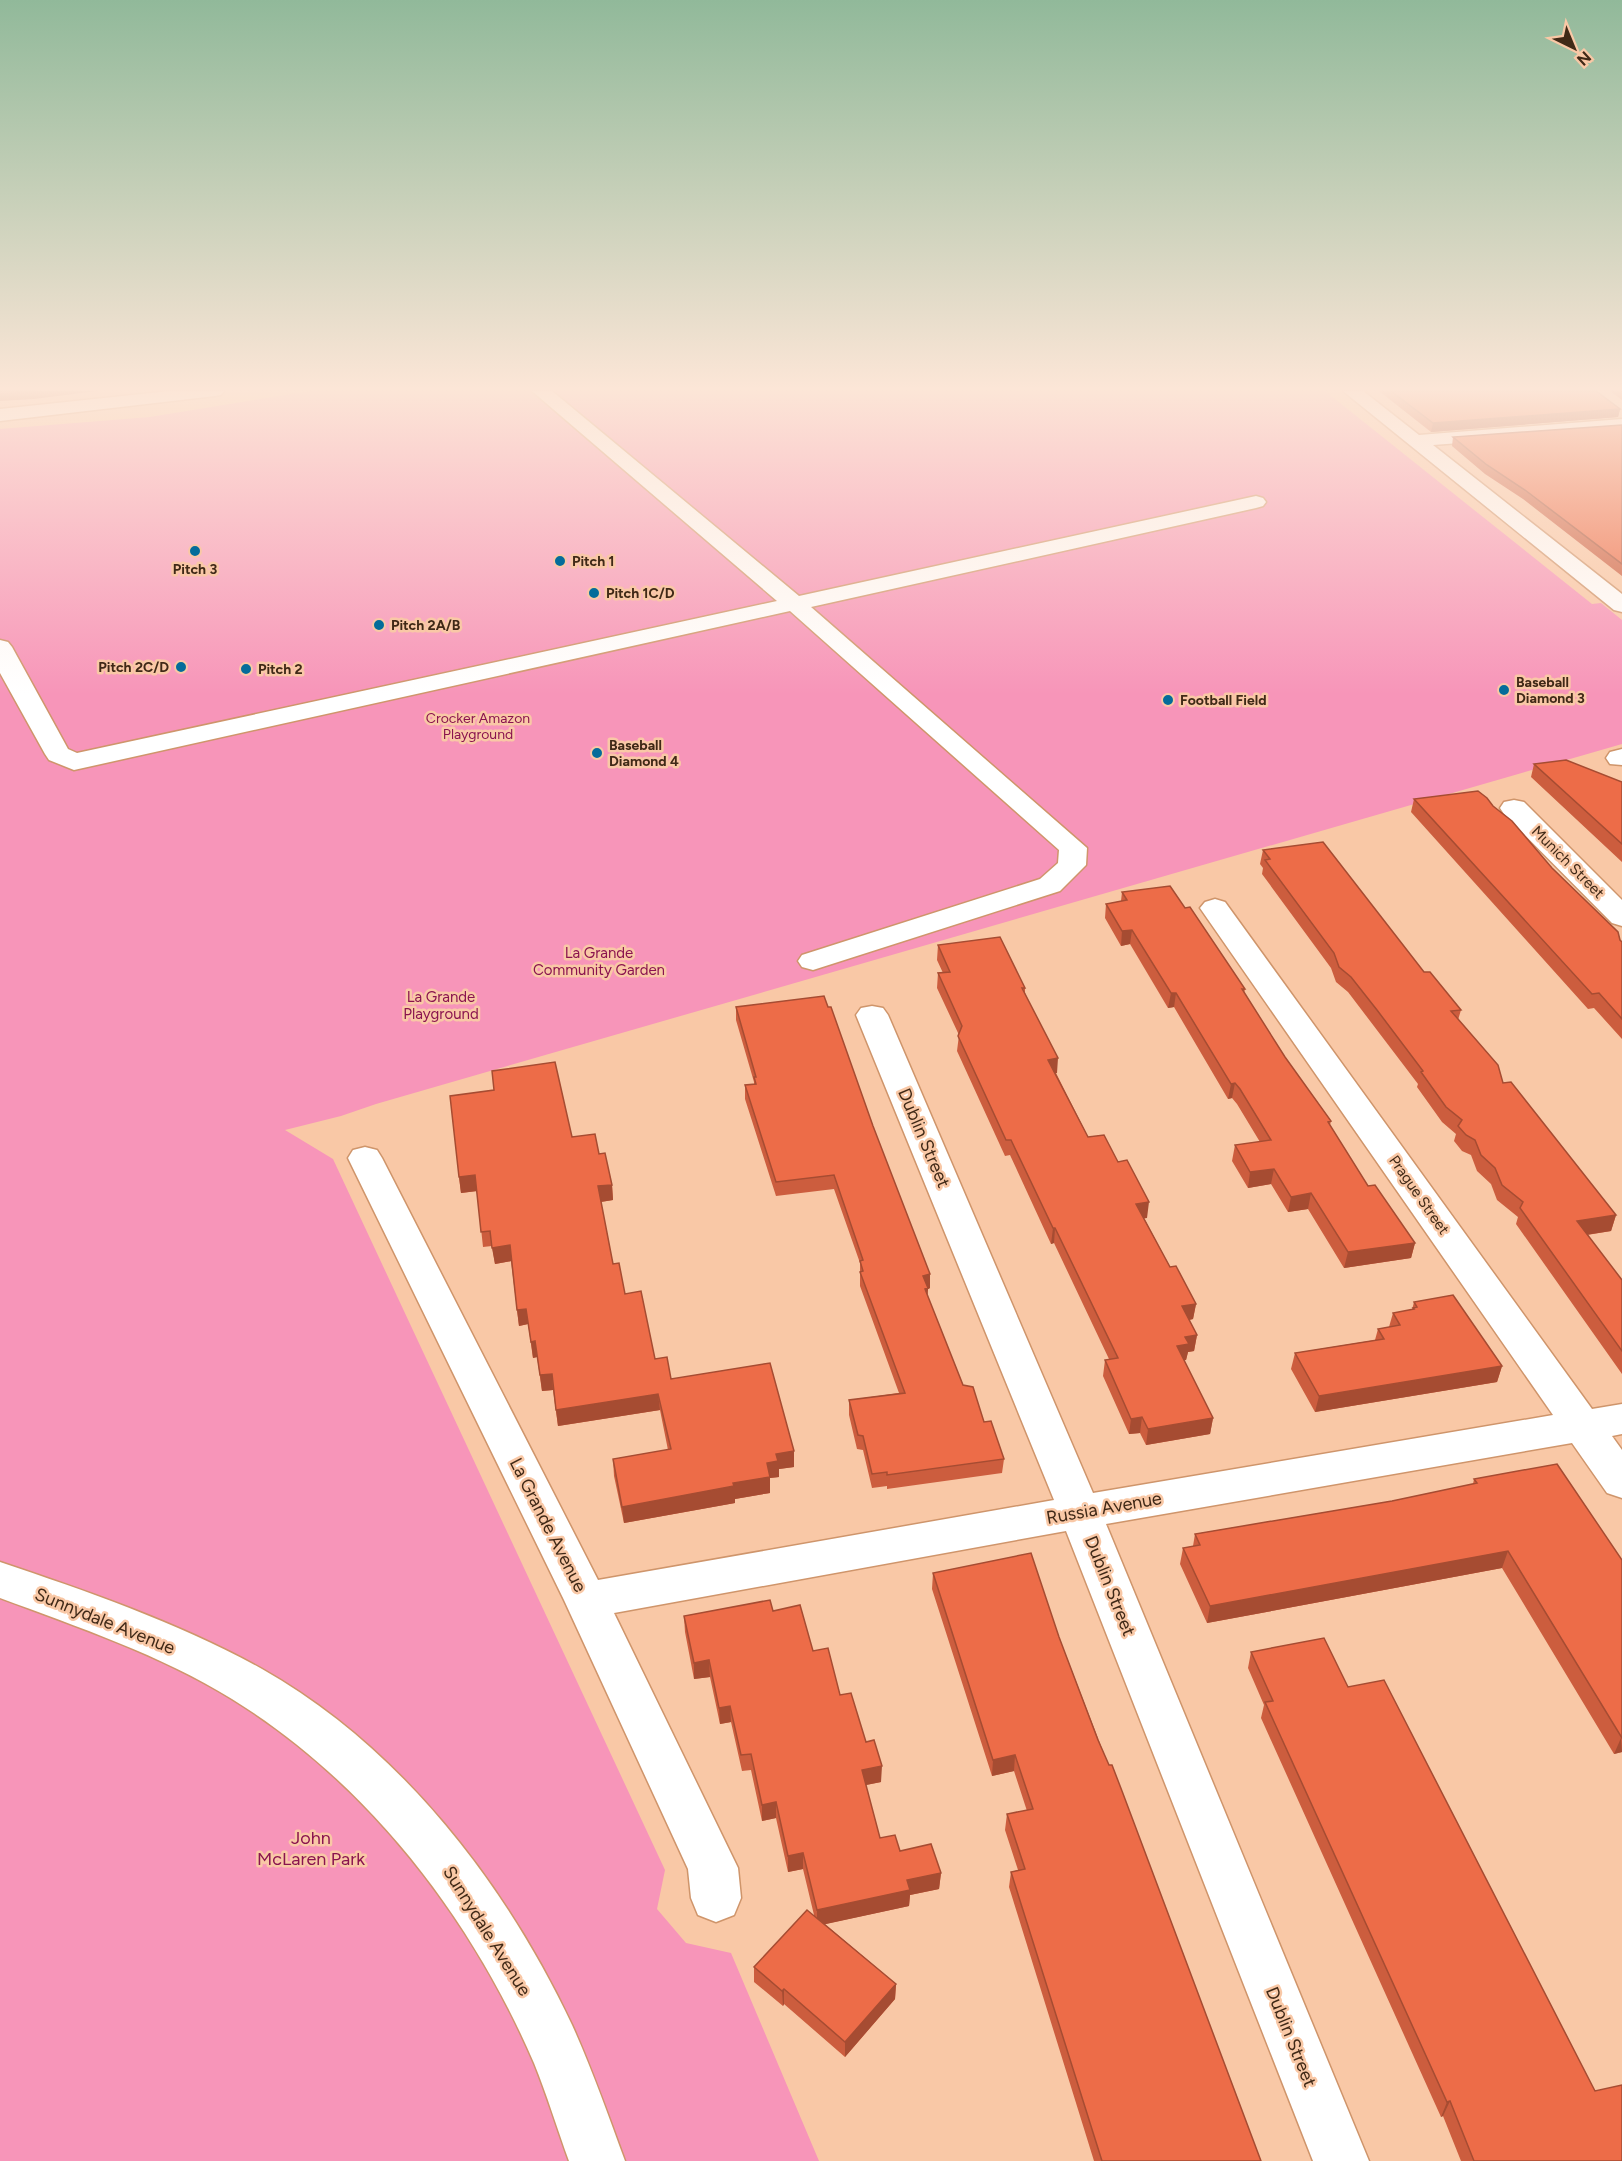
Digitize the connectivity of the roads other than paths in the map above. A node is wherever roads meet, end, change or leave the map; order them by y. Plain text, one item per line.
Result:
1 (662, 492) edge
2 (1478, 492) edge
3 (1256, 502) dead end
4 (796, 604) junction
5 (1622, 605) edge
6 (0, 647) edge
7 (1514, 808) dead end
8 (1215, 908) dead end
9 (1622, 917) edge
10 (813, 961) dead end
11 (872, 1015) dead end
12 (365, 1158) dead end
13 (1603, 1422) edge
14 (1622, 1482) edge
15 (1080, 1512) junction
16 (0, 1580) edge
17 (586, 1600) junction
18 (716, 1898) dead end
19 (597, 2161) edge
20 (1341, 2161) edge

1 - 4 street
2 - 5 street
3 - 4 street
4 - 6 street
4 - 10 street
7 - 9 street, Munich Street
8 - 13 street, Prague Street
11 - 15 street, Dublin Street
12 - 17 street, La Grande Avenue
13 - 14 street, Prague Street
13 - 15 street, Russia Avenue
15 - 17 street, Russia Avenue
15 - 20 street, Dublin Street
16 - 19 street, Sunnydale Avenue
17 - 18 street, La Grande Avenue

